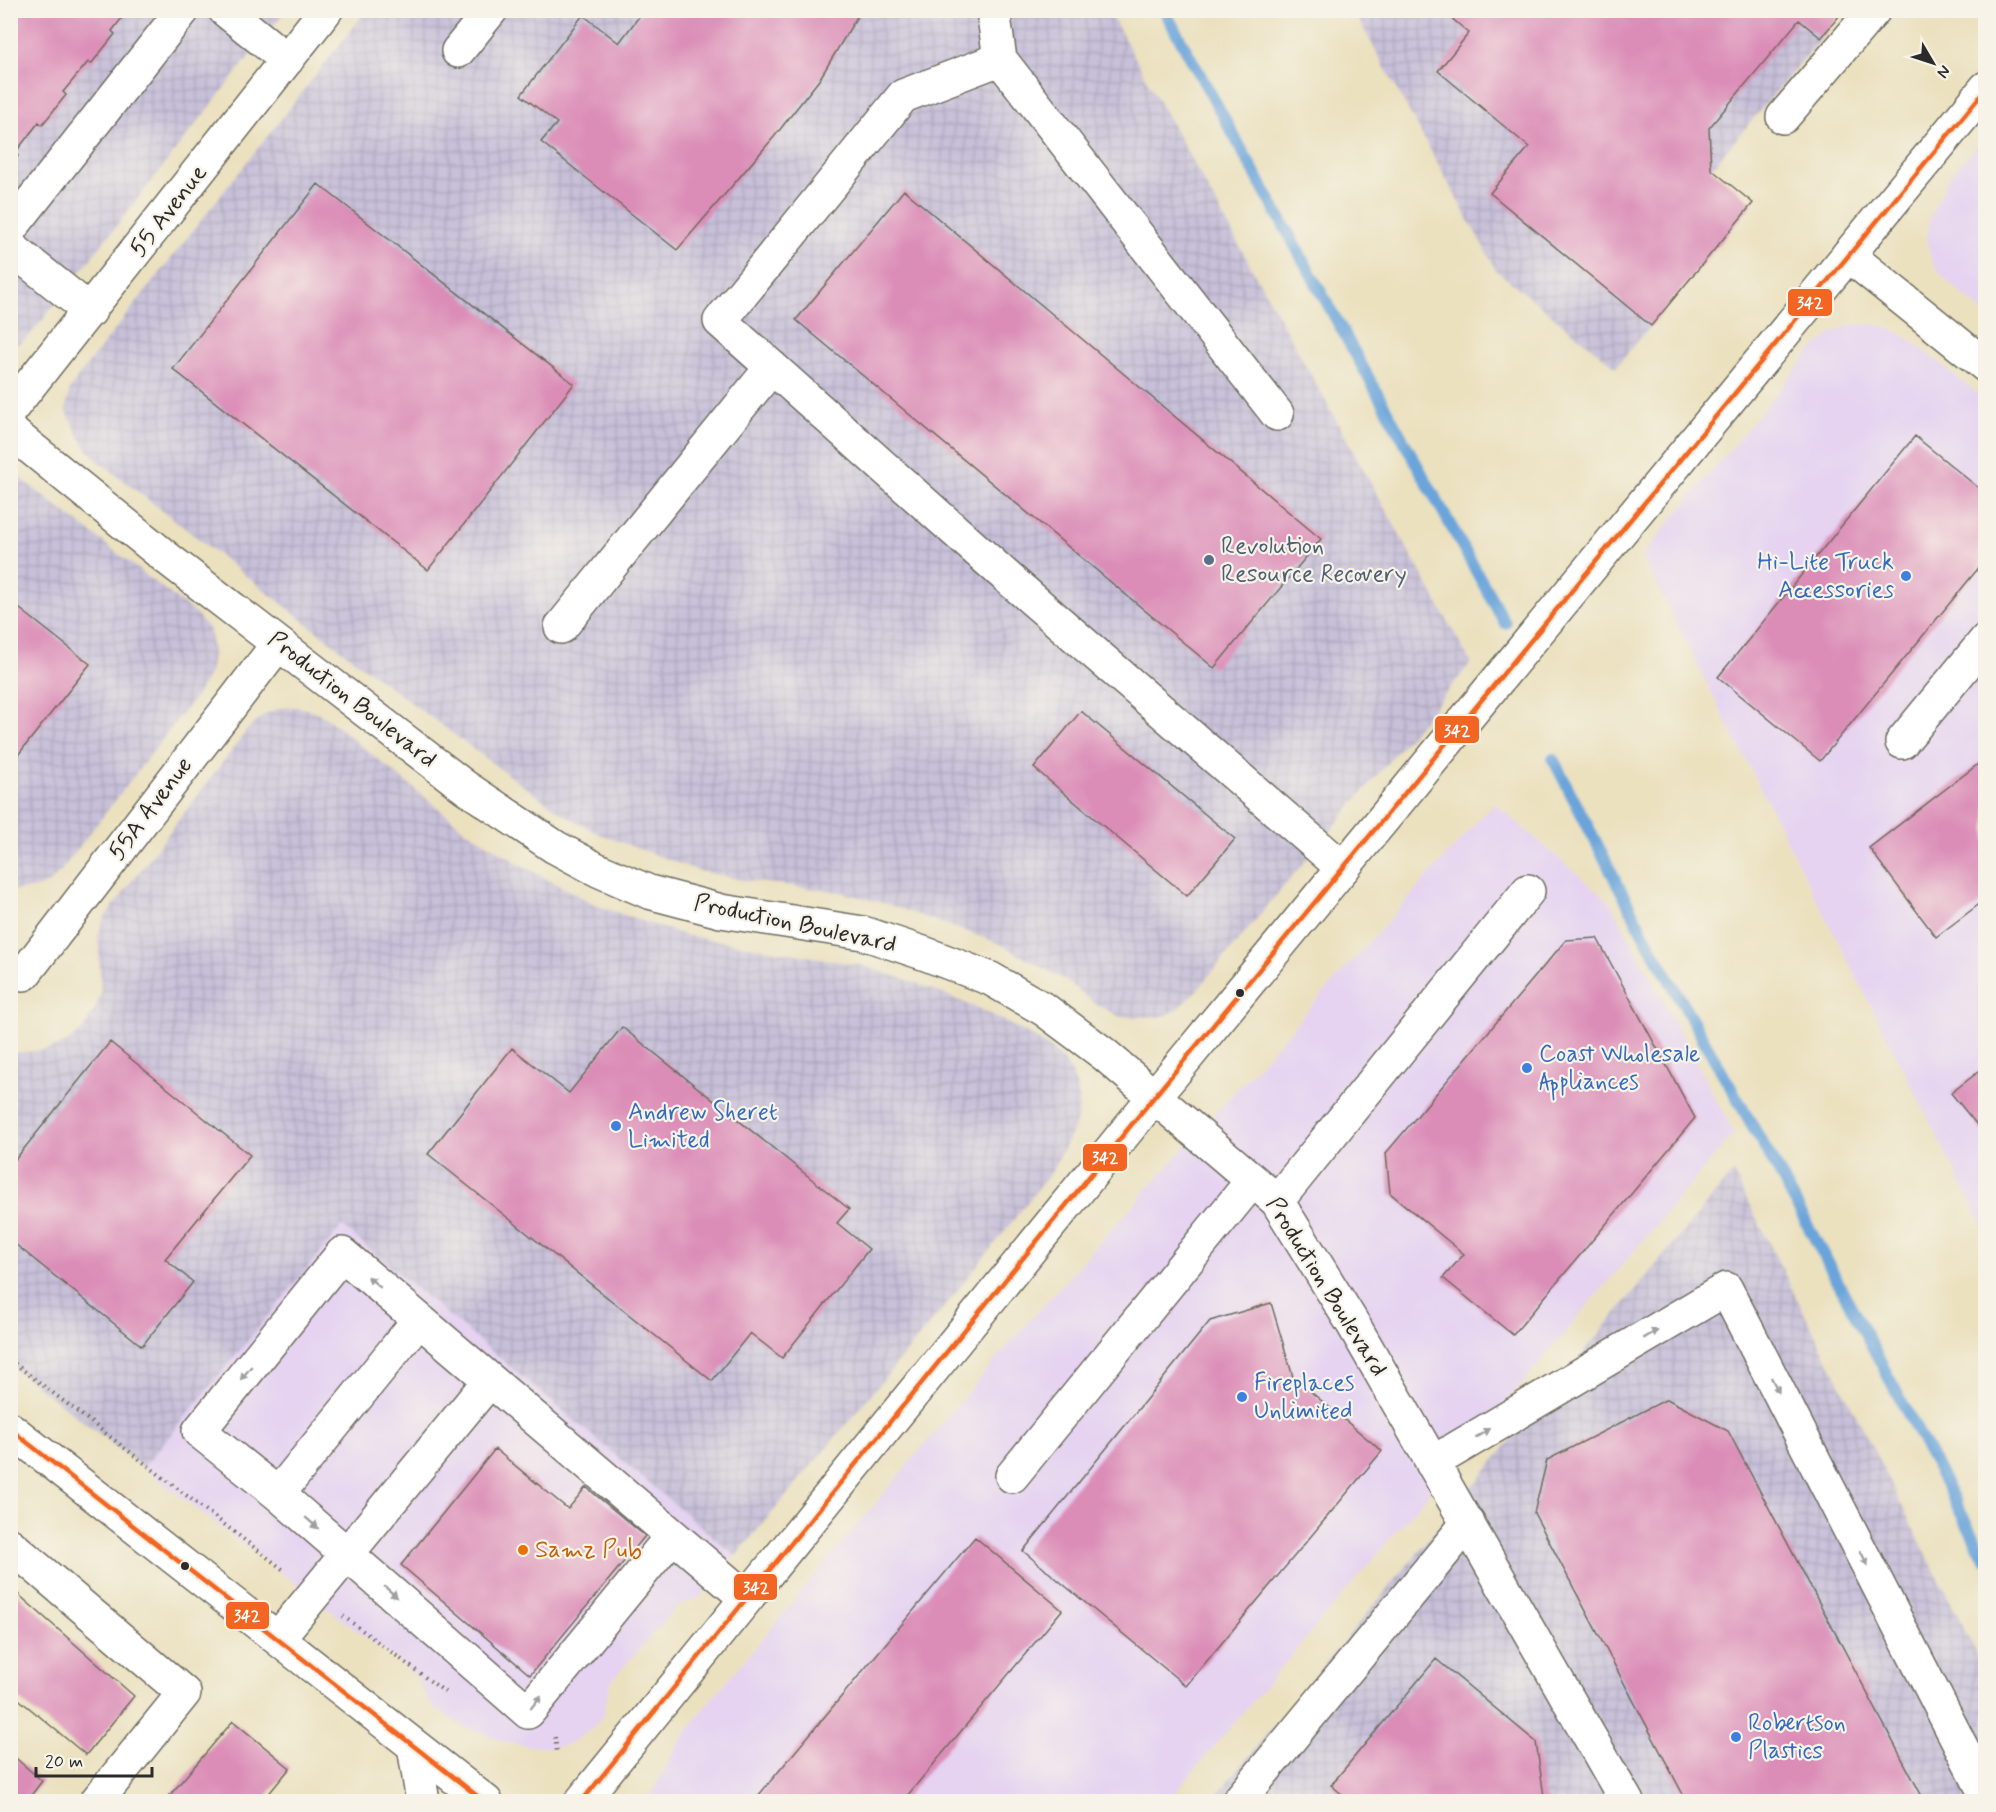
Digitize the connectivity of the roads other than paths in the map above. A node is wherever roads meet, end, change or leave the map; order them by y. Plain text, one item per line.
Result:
1 (183, 10) edge
2 (225, 10) edge
3 (326, 10) edge
4 (491, 10) edge
5 (993, 10) edge
6 (1874, 10) edge
7 (458, 51) dead end
8 (1000, 59) junction
9 (287, 60) junction
10 (1986, 88) edge
11 (1783, 117) dead end
12 (10, 229) edge
13 (10, 247) edge
14 (1848, 255) junction
15 (90, 311) junction
16 (1986, 366) edge
17 (772, 367) junction
18 (10, 410) edge
19 (1276, 414) dead end
20 (10, 431) edge
21 (561, 627) dead end
22 (1986, 640) edge
23 (279, 644) junction
24 (1902, 742) dead end
25 (1343, 868) junction
26 (1528, 891) dead end
27 (24, 974) dead end
28 (1154, 1097) junction
29 (1252, 1181) junction
30 (1278, 1201) junction
31 (418, 1320) junction
32 (490, 1380) junction
33 (10, 1429) edge
34 (1432, 1463) junction
35 (1012, 1476) dead end
36 (278, 1494) junction
37 (1468, 1523) junction
38 (672, 1536) junction
39 (10, 1545) edge
40 (347, 1553) junction
41 (746, 1598) junction
42 (278, 1638) junction
43 (414, 1746) junction
44 (1986, 1795) edge
45 (96, 1802) edge
46 (423, 1802) edge
47 (486, 1802) edge
48 (581, 1802) edge
49 (1238, 1802) edge
50 (1627, 1802) edge

1 - 12 street
2 - 9 street
3 - 9 street, 55 Avenue
4 - 7 street
5 - 8 street
6 - 11 street
8 - 17 street
8 - 19 street
9 - 15 street, 55 Avenue
10 - 14 street
13 - 15 street
14 - 16 street
14 - 25 street
15 - 18 street, 55 Avenue
17 - 21 street
17 - 25 street
20 - 23 street, Production Boulevard
22 - 24 street
23 - 27 street, 55A Avenue
23 - 28 street, Production Boulevard
25 - 28 street
26 - 30 street
28 - 29 street, Production Boulevard
28 - 41 street
29 - 30 street, Production Boulevard
29 - 35 street
30 - 34 street, Production Boulevard
31 - 32 street
31 - 36 street
31 -> 36 street
32 - 38 street
32 - 40 street
33 - 42 street
34 - 37 street, Production Boulevard
34 -> 44 street
36 -> 40 street
37 - 49 street
37 - 50 street, Production Boulevard
40 -> 38 street
38 - 41 street
39 - 45 street
40 - 42 street
41 - 48 street
42 - 43 street
43 - 46 street
43 - 47 street

